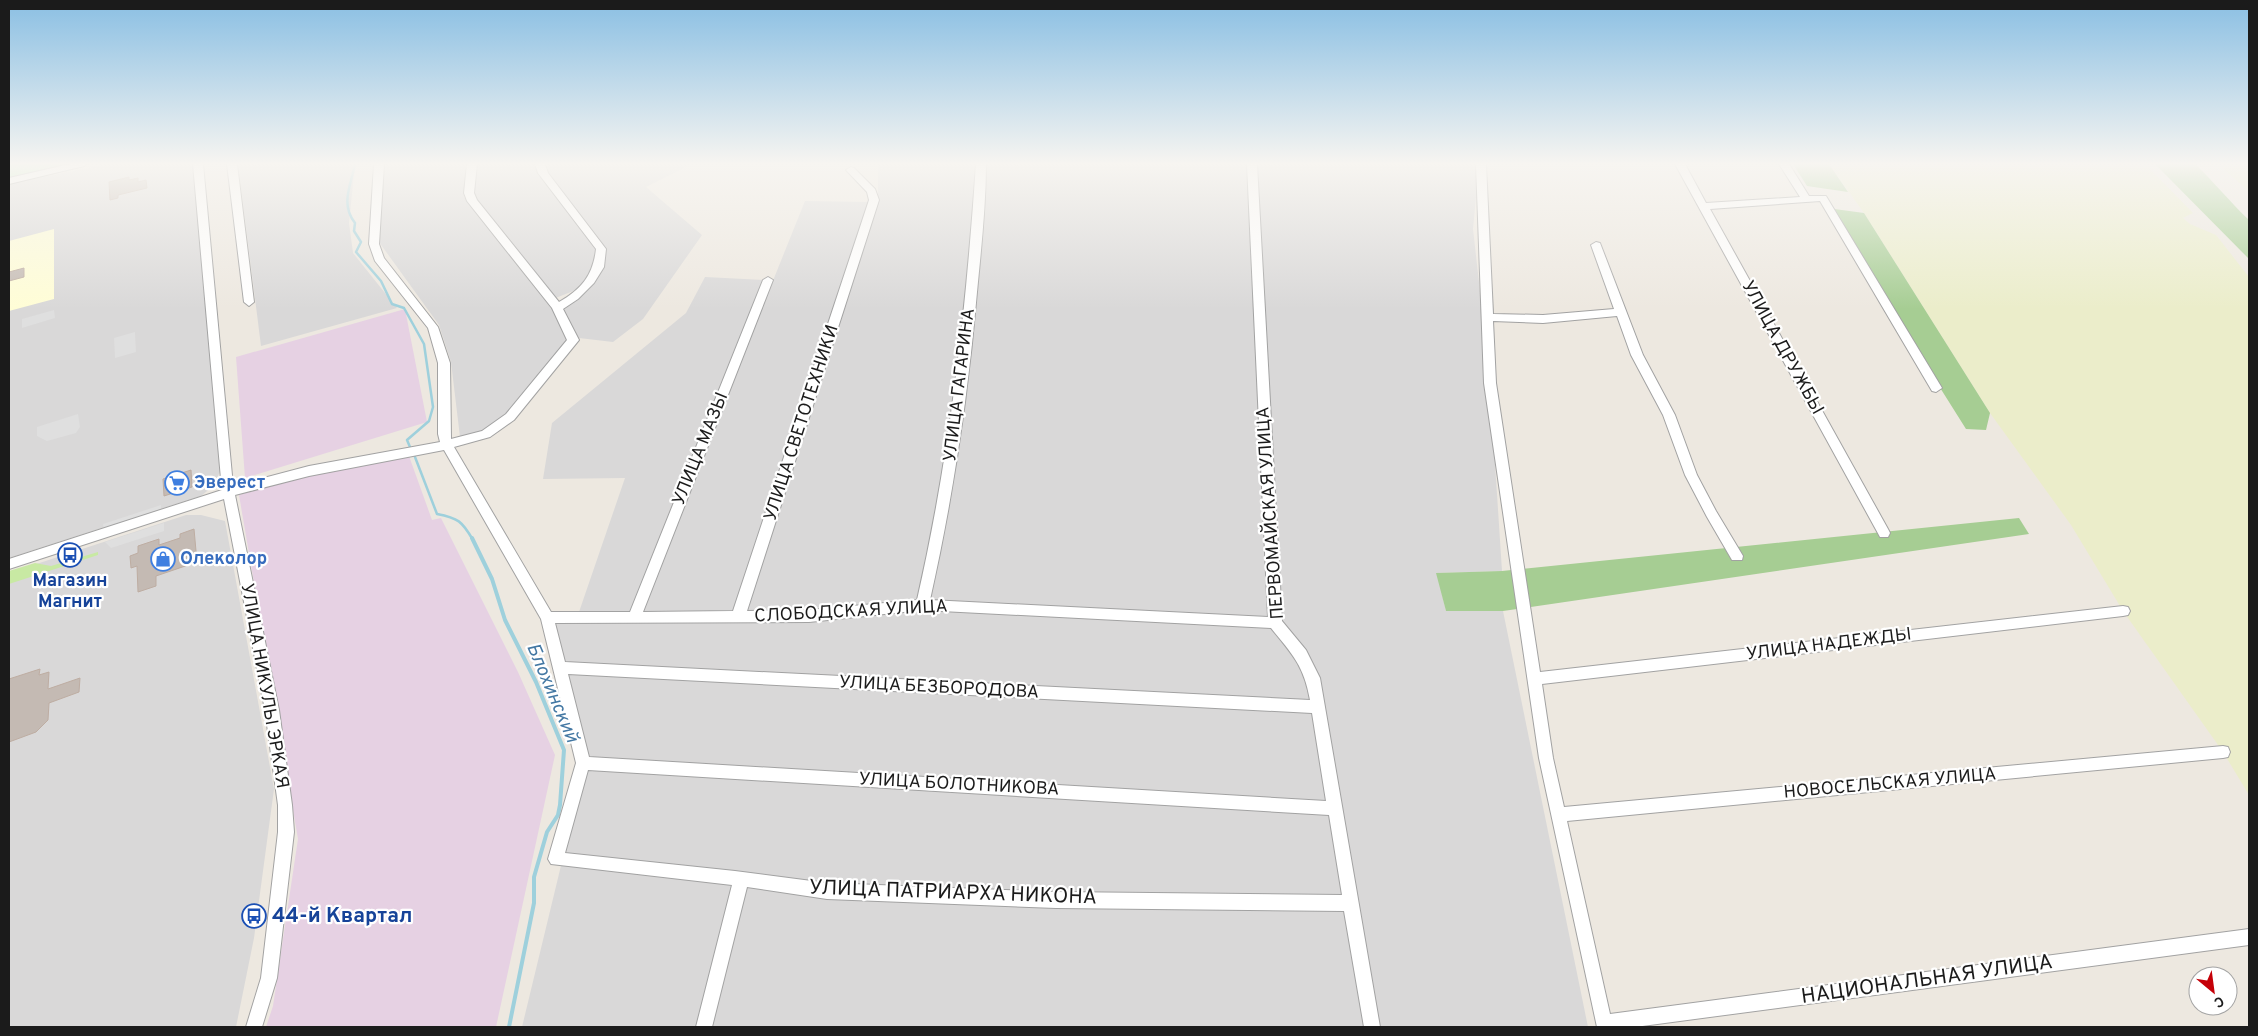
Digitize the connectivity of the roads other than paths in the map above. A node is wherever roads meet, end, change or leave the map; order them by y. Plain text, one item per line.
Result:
1 (202, 212) edge
2 (238, 212) edge
3 (376, 212) edge
4 (481, 212) edge
5 (573, 212) edge
6 (870, 212) edge
7 (978, 212) edge
8 (1254, 212) edge
9 (1482, 212) edge
10 (1707, 212) edge
11 (1832, 212) edge
12 (1596, 245) dead end
13 (768, 280) dead end
14 (249, 302) dead end
15 (557, 307) junction
16 (1622, 312) junction
17 (1487, 317) junction
18 (1936, 388) dead end
19 (448, 445) junction
20 (229, 492) junction
21 (1884, 533) dead end
22 (1737, 556) dead end
23 (9, 564) edge
24 (922, 605) junction
25 (2123, 611) dead end
26 (547, 618) junction
27 (634, 618) junction
28 (738, 618) junction
29 (1275, 623) junction
30 (560, 668) junction
31 (1534, 678) junction
32 (1318, 708) junction
33 (2223, 752) dead end
34 (583, 763) junction
35 (1335, 808) junction
36 (1558, 815) junction
37 (740, 879) junction
38 (1352, 903) junction
39 (2249, 937) edge
40 (1605, 1025) edge
41 (254, 1027) edge
42 (704, 1027) edge
43 (1372, 1027) edge

1 - 20 street, УЛИЦА НИКУЛЫ ЭРКАЯ
2 - 14 street
3 - 19 street
4 - 15 street
5 - 15 street
6 - 28 street, УЛИЦА СВЕТОТЕХНИКИ
7 - 24 street, УЛИЦА ГАГАРИНА
8 - 29 street, ПЕРВОМАЙСКАЯ УЛИЦА
9 - 17 street
10 - 21 street, УЛИЦА ДРУЖБЫ
11 - 18 street
12 - 16 street
13 - 27 street, УЛИЦА МАЗЫ
15 - 19 street
16 - 17 street
16 - 22 street
17 - 31 street
19 - 20 street
19 - 26 street
20 - 23 street
20 - 41 street, УЛИЦА НИКУЛЫ ЭРКАЯ
24 - 28 street, СЛОБОДСКАЯ УЛИЦА
24 - 29 street, СЛОБОДСКАЯ УЛИЦА
25 - 31 street, УЛИЦА НАДЕЖДЫ
26 - 27 street, СЛОБОДСКАЯ УЛИЦА
26 - 30 street
27 - 28 street, СЛОБОДСКАЯ УЛИЦА
29 - 32 street, ПЕРВОМАЙСКАЯ УЛИЦА
30 - 32 street, УЛИЦА БЕЗБОРОДОВА
30 - 34 street
31 - 36 street
32 - 35 street, ПЕРВОМАЙСКАЯ УЛИЦА
33 - 36 street, НОВОСЕЛЬСКАЯ УЛИЦА
34 - 35 street, УЛИЦА БОЛОТНИКОВА
34 - 37 street, УЛИЦА ПАТРИАРХА НИКОНА
35 - 38 street, ПЕРВОМАЙСКАЯ УЛИЦА
36 - 40 street
37 - 38 street, УЛИЦА ПАТРИАРХА НИКОНА
37 - 42 street
38 - 43 street, ПЕРВОМАЙСКАЯ УЛИЦА
39 - 40 street, НАЦИОНАЛЬНАЯ УЛИЦА

